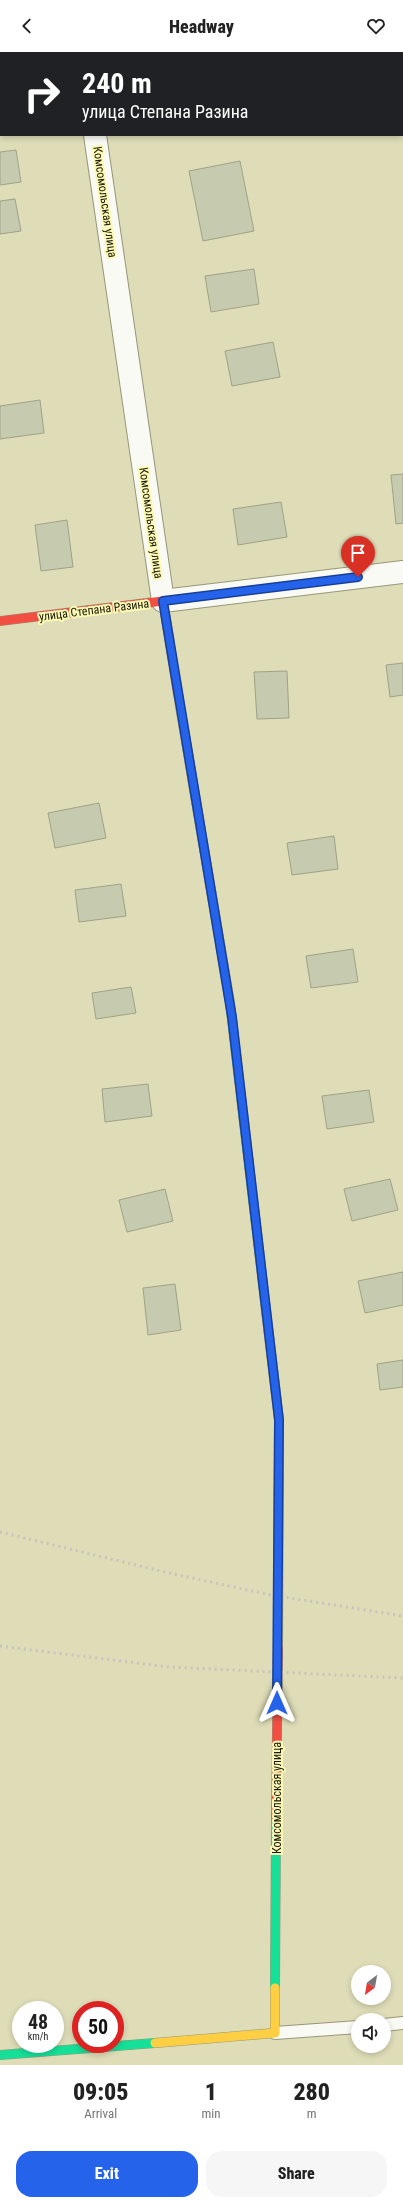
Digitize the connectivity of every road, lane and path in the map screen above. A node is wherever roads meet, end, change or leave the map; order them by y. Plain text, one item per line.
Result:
1 (95, 136) edge
2 (403, 572) edge
3 (163, 601) junction
4 (0, 621) edge
5 (403, 2023) edge
6 (391, 2024) edge
7 (351, 2028) edge
8 (275, 2033) junction
9 (0, 2055) edge

1 - 3 street, Комсомольская улица
2 - 3 street, улица Степана Разина
3 - 4 main road, улица Степана Разина
3 - 8 main road, Комсомольская улица
5 - 6 lane
7 - 8 lane
8 - 9 main road

